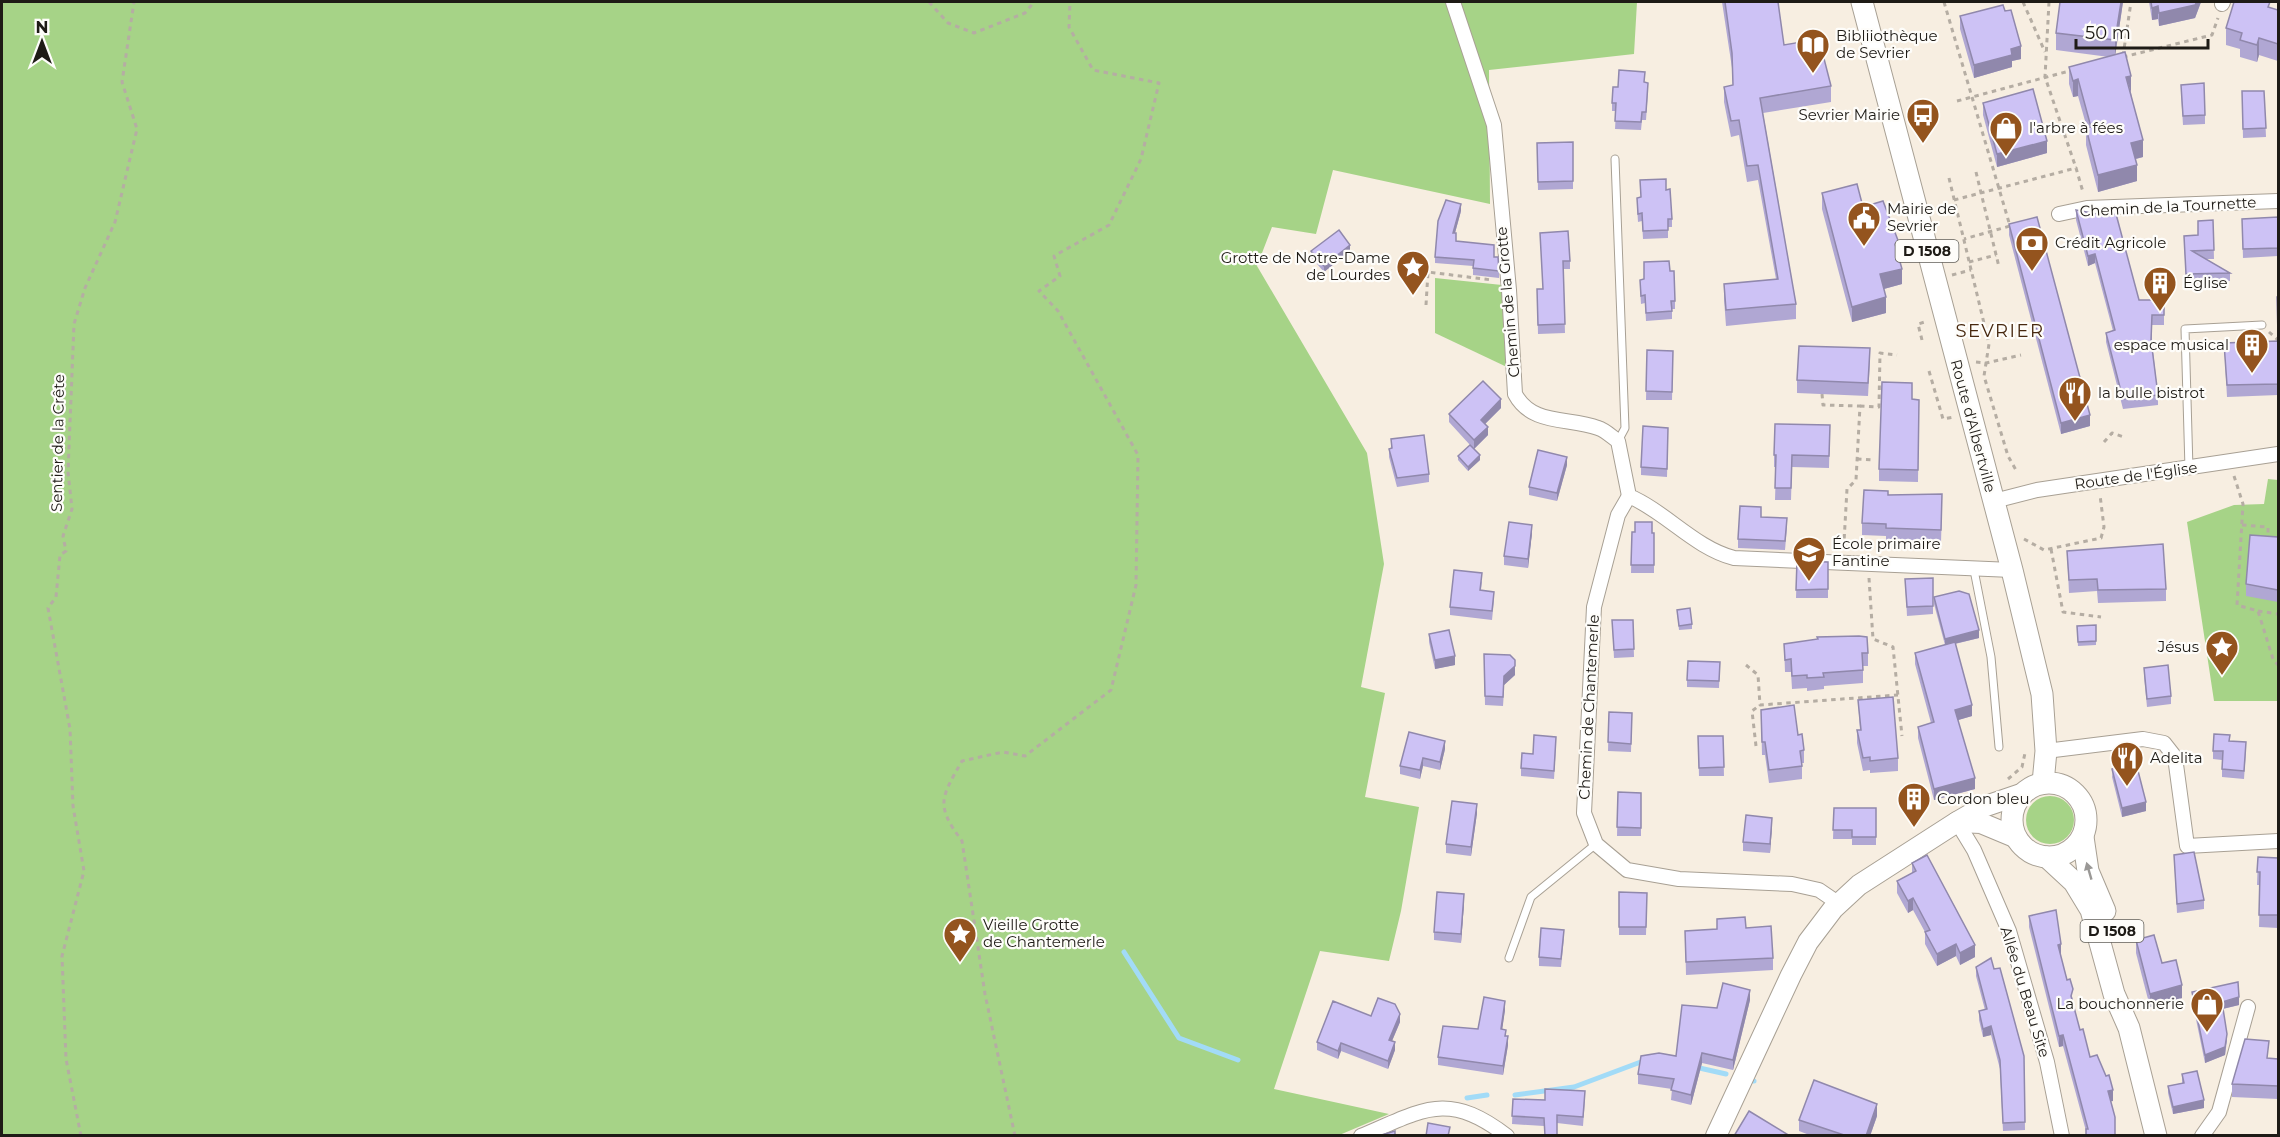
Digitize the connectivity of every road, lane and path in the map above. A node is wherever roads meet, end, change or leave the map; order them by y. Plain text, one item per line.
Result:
1 (134, 2) edge
2 (929, 2) edge
3 (1034, 2) edge
4 (1070, 2) edge
5 (1453, 2) edge
6 (1862, 2) edge
7 (1944, 2) edge
8 (2023, 2) edge
9 (2049, 2) edge
10 (2132, 2) edge
11 (2222, 3) edge
12 (2046, 54) junction
13 (2078, 68) edge
14 (2044, 77) junction
15 (1972, 97) junction
16 (1957, 101) dead end
17 (1615, 159) dead end
18 (2076, 168) junction
19 (1976, 172) dead end
20 (1949, 178) dead end
21 (1999, 188) junction
22 (1981, 193) junction
23 (1954, 200) junction
24 (2278, 201) edge
25 (2087, 208) junction
26 (2058, 214) dead end
27 (2020, 224) edge
28 (2010, 226) junction
29 (1991, 232) junction
30 (1964, 239) junction
31 (1996, 255) junction
32 (1969, 262) junction
33 (1999, 267) dead end
34 (1971, 270) junction
35 (1952, 275) dead end
36 (1509, 282) junction
37 (1426, 305) dead end
38 (1918, 324) dead end
39 (2262, 325) dead end
40 (1922, 340) dead end
41 (1897, 355) dead end
42 (2021, 355) dead end
43 (1973, 357) dead end
44 (1986, 363) junction
45 (1929, 371) dead end
46 (1822, 394) edge
47 (1860, 406) junction
48 (1943, 420) dead end
49 (2124, 436) dead end
50 (1618, 441) junction
51 (2104, 442) dead end
52 (2278, 454) edge
53 (1857, 459) junction
54 (1873, 460) dead end
55 (2230, 462) junction
56 (2189, 469) junction
57 (2016, 470) dead end
58 (2098, 482) junction
59 (1629, 496) junction
60 (1994, 501) junction
61 (2242, 525) junction
62 (2019, 537) dead end
63 (1844, 542) dead end
64 (2268, 548) edge
65 (2051, 549) junction
66 (1868, 564) junction
67 (1974, 570) junction
68 (2012, 570) junction
69 (2258, 610) junction
70 (2278, 614) edge
71 (2101, 617) dead end
72 (1746, 665) dead end
73 (2278, 665) edge
74 (1898, 695) junction
75 (1760, 705) junction
76 (1902, 736) dead end
77 (1756, 746) dead end
78 (1999, 747) dead end
79 (2036, 751) junction
80 (2000, 785) dead end
81 (2033, 788) junction
82 (1957, 822) junction
83 (2083, 837) junction
84 (2017, 838) junction
85 (2278, 841) edge
86 (1596, 844) junction
87 (2047, 857) junction
88 (1838, 903) junction
89 (1509, 958) dead end
90 (2248, 1007) dead end
91 (2129, 1028) junction
92 (81, 1136) edge
93 (1015, 1136) edge
94 (1361, 1136) edge
95 (1507, 1136) edge
96 (1716, 1136) edge
97 (2062, 1136) edge
98 (2156, 1136) edge
99 (2202, 1136) edge

1 - 92 path, Sentier de la Crête
2 - 3 path
4 - 93 path
5 - 36 street, Chemin de la Grotte
6 - 60 main road, Route d'Albertville / D 1508
7 - 15 path
8 - 12 path
9 - 12 path
10 - 11 path
12 - 14 path
13 - 14 path
14 - 15 path
14 - 18 path
15 - 16 path
15 - 21 path
17 - 50 lane
18 - 21 path
18 - 25 path
19 - 22 path
20 - 23 path
21 - 22 path
21 - 28 path
22 - 23 path
22 - 29 path
23 - 30 path
24 - 25 street, Chemin de la Tournette
25 - 26 street, Chemin de la Tournette
27 - 28 path
28 - 29 path
29 - 30 path
29 - 31 path
30 - 32 path
31 - 32 path
31 - 33 path
32 - 34 path
34 - 35 path
34 - 44 path
36 - 37 path
36 - 50 street, Chemin de la Grotte
38 - 40 path
39 - 56 lane
41 - 47 path
42 - 44 path
43 - 44 path
44 - 57 path
45 - 48 path
46 - 47 path
47 - 53 path
49 - 51 path
50 - 59 street
52 - 55 street, Route de l'Église
53 - 54 path
53 - 63 path
55 - 56 street, Route de l'Église
55 - 61 path
56 - 58 street, Route de l'Église
58 - 60 street, Route de l'Église
58 - 65 path
59 - 66 street
59 - 86 street, Chemin de Chantemerle
60 - 68 main road, Route d'Albertville / D 1508
61 - 64 path
61 - 69 path
62 - 65 path
65 - 71 path
66 - 67 street
66 - 74 path
67 - 68 street
67 - 78 lane
68 - 79 main road, Route d'Albertville / D 1508
69 - 70 path
69 - 73 path
72 - 75 path
74 - 75 path
74 - 76 path
75 - 77 path
79 - 80 path
79 - 81 main road, Route d'Albertville / D 1508
79 - 85 street
81 - 82 main road
81 - 83 main road
81 - 84 main road
82 - 84 main road
82 - 88 main road
82 - 97 street, Allée du Beau Site
83 - 87 main road
91 -> 83 main road, D 1508
84 - 87 main road
86 - 88 street, Chemin de Chantemerle
86 - 89 lane
87 - 91 main road, D 1508
88 - 96 main road
90 - 99 street
91 - 98 main road, D 1508
94 - 95 street

